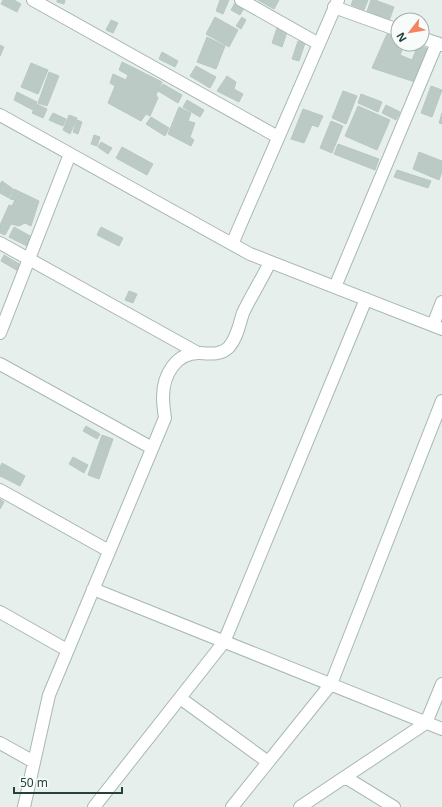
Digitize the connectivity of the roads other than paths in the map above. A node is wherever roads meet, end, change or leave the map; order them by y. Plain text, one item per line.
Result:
1 (33, 0) edge
2 (241, 0) edge
3 (336, 4) edge
4 (390, 27) edge
5 (318, 44) junction
6 (439, 44) edge
7 (0, 115) edge
8 (278, 137) junction
9 (70, 154) junction
10 (0, 243) edge
11 (232, 244) junction
12 (29, 259) junction
13 (270, 262) junction
14 (335, 287) junction
15 (366, 299) junction
16 (442, 302) edge
17 (437, 327) edge
18 (0, 333) edge
19 (198, 353) junction
20 (0, 364) edge
21 (442, 401) edge
22 (152, 448) junction
23 (0, 490) edge
24 (109, 551) junction
25 (93, 589) junction
26 (0, 612) edge
27 (224, 642) junction
28 (68, 650) junction
29 (331, 684) junction
30 (442, 684) edge
31 (180, 698) junction
32 (426, 723) junction
33 (442, 729) edge
34 (0, 743) edge
35 (34, 762) junction
36 (268, 762) junction
37 (345, 777) junction
38 (24, 807) edge
39 (94, 807) edge
40 (232, 807) edge
41 (300, 807) edge
42 (394, 807) edge

1 - 8 street
2 - 5 street
3 - 4 street
3 - 5 street
5 - 8 street
6 - 14 street
7 - 9 street
8 - 11 street
9 - 11 street
9 - 12 street
10 - 12 street
11 - 13 street
12 - 18 street
12 - 19 street
13 - 14 street
13 - 19 street
14 - 15 street
15 - 17 street
15 - 27 street
16 - 17 street
19 - 22 street
20 - 22 street
21 - 29 street
22 - 24 street
23 - 24 street
24 - 25 street
25 - 27 street
25 - 28 street
26 - 28 street
27 - 29 street
27 - 31 street
28 - 35 street
29 - 32 street
29 - 36 street
30 - 32 street
31 - 36 street
31 - 39 street
32 - 33 street
32 - 37 street
34 - 35 street
35 - 38 street
36 - 40 street
37 - 41 street
37 - 42 street

